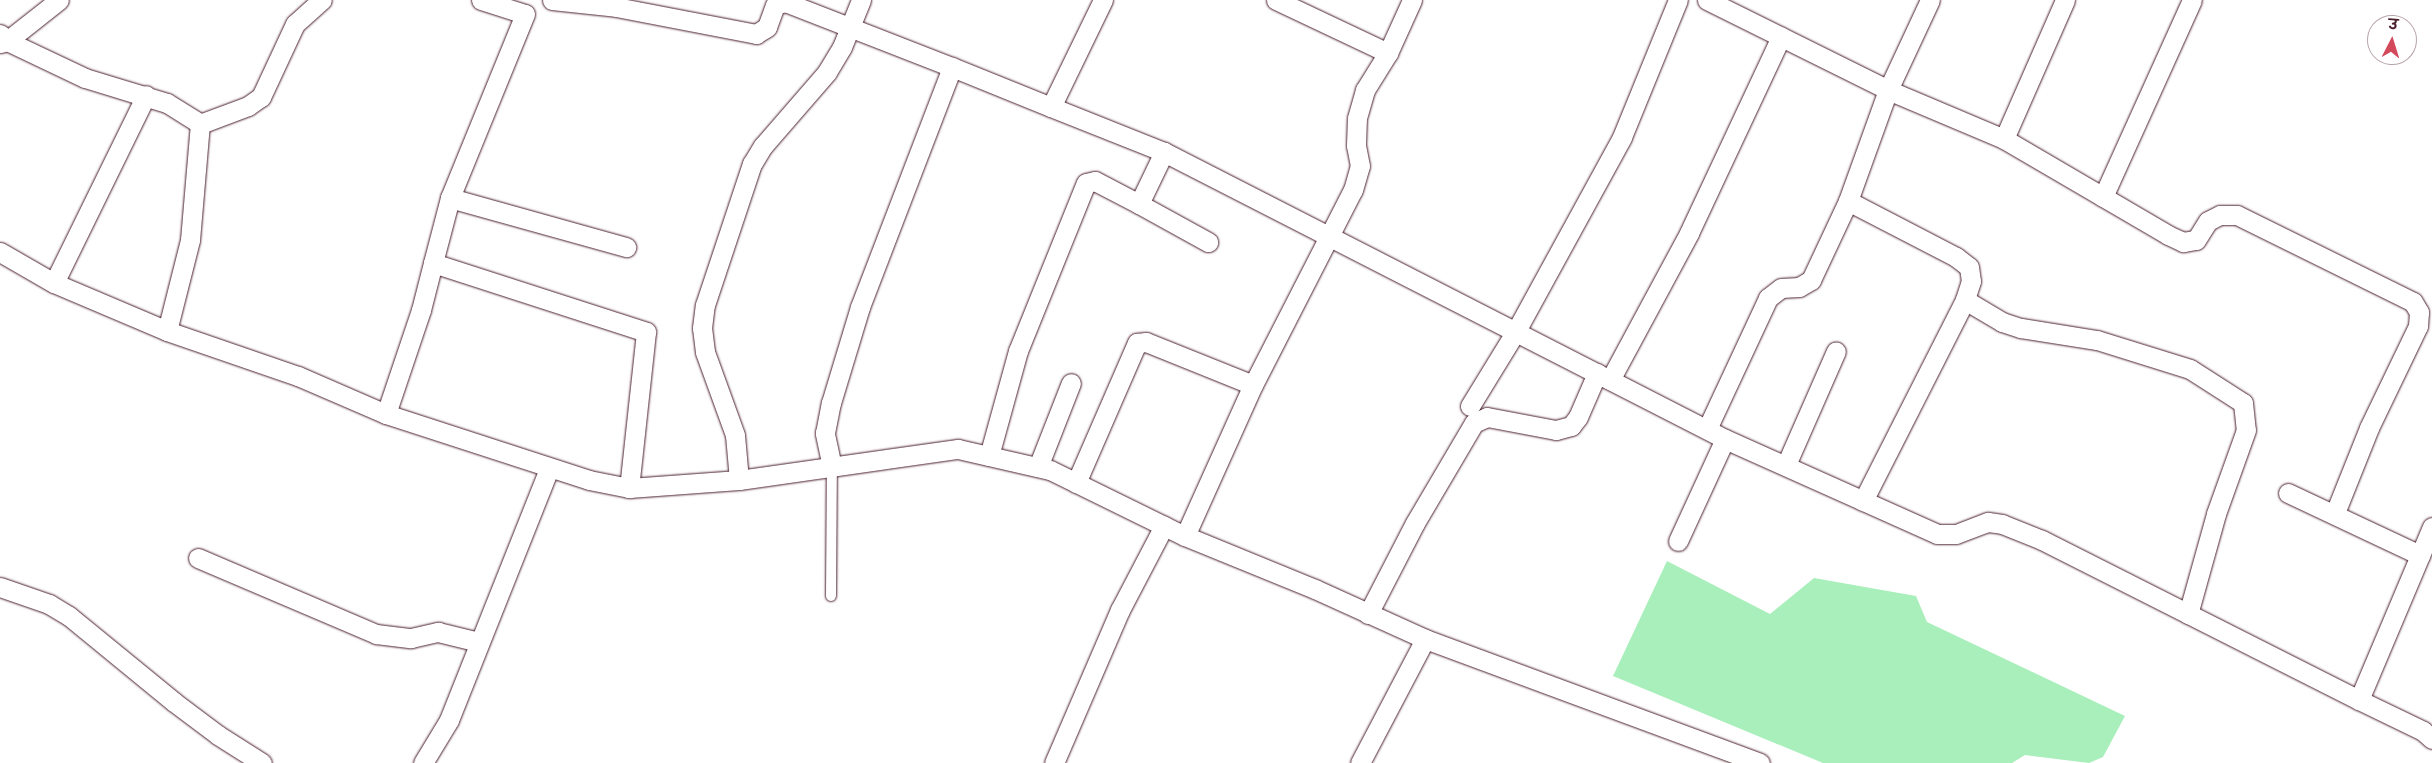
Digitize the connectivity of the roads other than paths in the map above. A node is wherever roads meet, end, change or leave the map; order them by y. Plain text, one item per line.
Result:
1 (59, 0) edge
2 (322, 0) edge
3 (481, 0) edge
4 (552, 0) edge
5 (861, 0) edge
6 (1104, 0) edge
7 (1276, 0) edge
8 (1412, 0) edge
9 (1678, 0) edge
10 (1707, 0) edge
11 (1930, 0) edge
12 (2065, 0) edge
13 (2192, 0) edge
14 (529, 7) edge
15 (851, 25) junction
16 (1781, 37) junction
17 (2, 39) edge
18 (1388, 53) junction
19 (952, 67) junction
20 (1888, 90) junction
21 (146, 96) junction
22 (1050, 108) junction
23 (200, 124) junction
24 (2004, 139) junction
25 (1164, 152) junction
26 (2103, 197) junction
27 (450, 198) junction
28 (1848, 201) junction
29 (1139, 204) junction
30 (1330, 238) junction
31 (1208, 242) dead end
32 (626, 247) dead end
33 (0, 252) edge
34 (433, 263) junction
35 (54, 283) junction
36 (1965, 300) junction
37 (167, 331) junction
38 (1516, 331) junction
39 (1836, 351) dead end
40 (1604, 376) junction
41 (1071, 383) dead end
42 (1253, 385) junction
43 (1470, 406) dead end
44 (386, 414) junction
45 (1707, 429) junction
46 (1725, 439) junction
47 (989, 456) junction
48 (1786, 465) junction
49 (832, 467) junction
50 (1038, 467) junction
51 (549, 468) junction
52 (739, 480) junction
53 (1076, 483) junction
54 (629, 488) junction
55 (2288, 493) dead end
56 (1864, 501) junction
57 (2335, 513) junction
58 (1164, 526) junction
59 (2432, 527) edge
60 (1185, 536) junction
61 (1678, 541) dead end
62 (2420, 555) junction
63 (198, 558) dead end
64 (0, 587) edge
65 (830, 596) dead end
66 (1368, 614) junction
67 (2188, 614) junction
68 (1425, 640) junction
69 (479, 642) junction
70 (2359, 700) junction
71 (2432, 739) edge
72 (1736, 759) edge
73 (262, 763) edge
74 (423, 763) edge
75 (1054, 763) edge
76 (1360, 763) edge
77 (1760, 763) edge

1 - 17 street
2 - 23 street
3 - 14 street
4 - 15 street
5 - 15 street
6 - 22 street
7 - 18 street
8 - 18 street
9 - 38 street
10 - 16 street
11 - 20 street
12 - 24 street
13 - 26 street
14 - 27 street
15 - 19 street
15 - 52 street
16 - 20 street
16 - 40 street
17 - 21 street
18 - 30 street
19 - 22 street
19 - 49 street
20 - 24 street
20 - 28 street
21 - 23 street
21 - 35 street
22 - 25 street
23 - 37 street
24 - 26 street
25 - 29 street
25 - 30 street
26 - 57 street
27 - 32 street
27 - 34 street
28 - 36 street
28 - 45 street
29 - 31 street
29 - 47 street
30 - 38 street
30 - 42 street
33 - 35 street
34 - 44 street
34 - 54 street
35 - 37 street
36 - 56 street
36 - 67 street
37 - 44 street
38 - 40 street
38 - 43 street
39 - 48 street
40 - 45 street
40 - 66 street
41 - 50 street
42 - 53 street
42 - 60 street
44 - 51 street
45 - 46 street
46 - 48 street
46 - 61 street
47 - 49 street
47 - 50 street
48 - 56 street
49 - 52 street
49 - 65 lane
50 - 53 street
51 - 54 street
51 - 69 street
52 - 54 street
53 - 58 street
55 - 57 street
56 - 67 street
57 - 62 street
58 - 60 street
58 - 75 street
59 - 62 street
60 - 66 street
62 - 70 street
63 - 69 street
64 - 73 street
66 - 68 street
67 - 70 street
68 - 72 street
68 - 76 street
69 - 74 street
70 - 71 street
72 - 77 street

